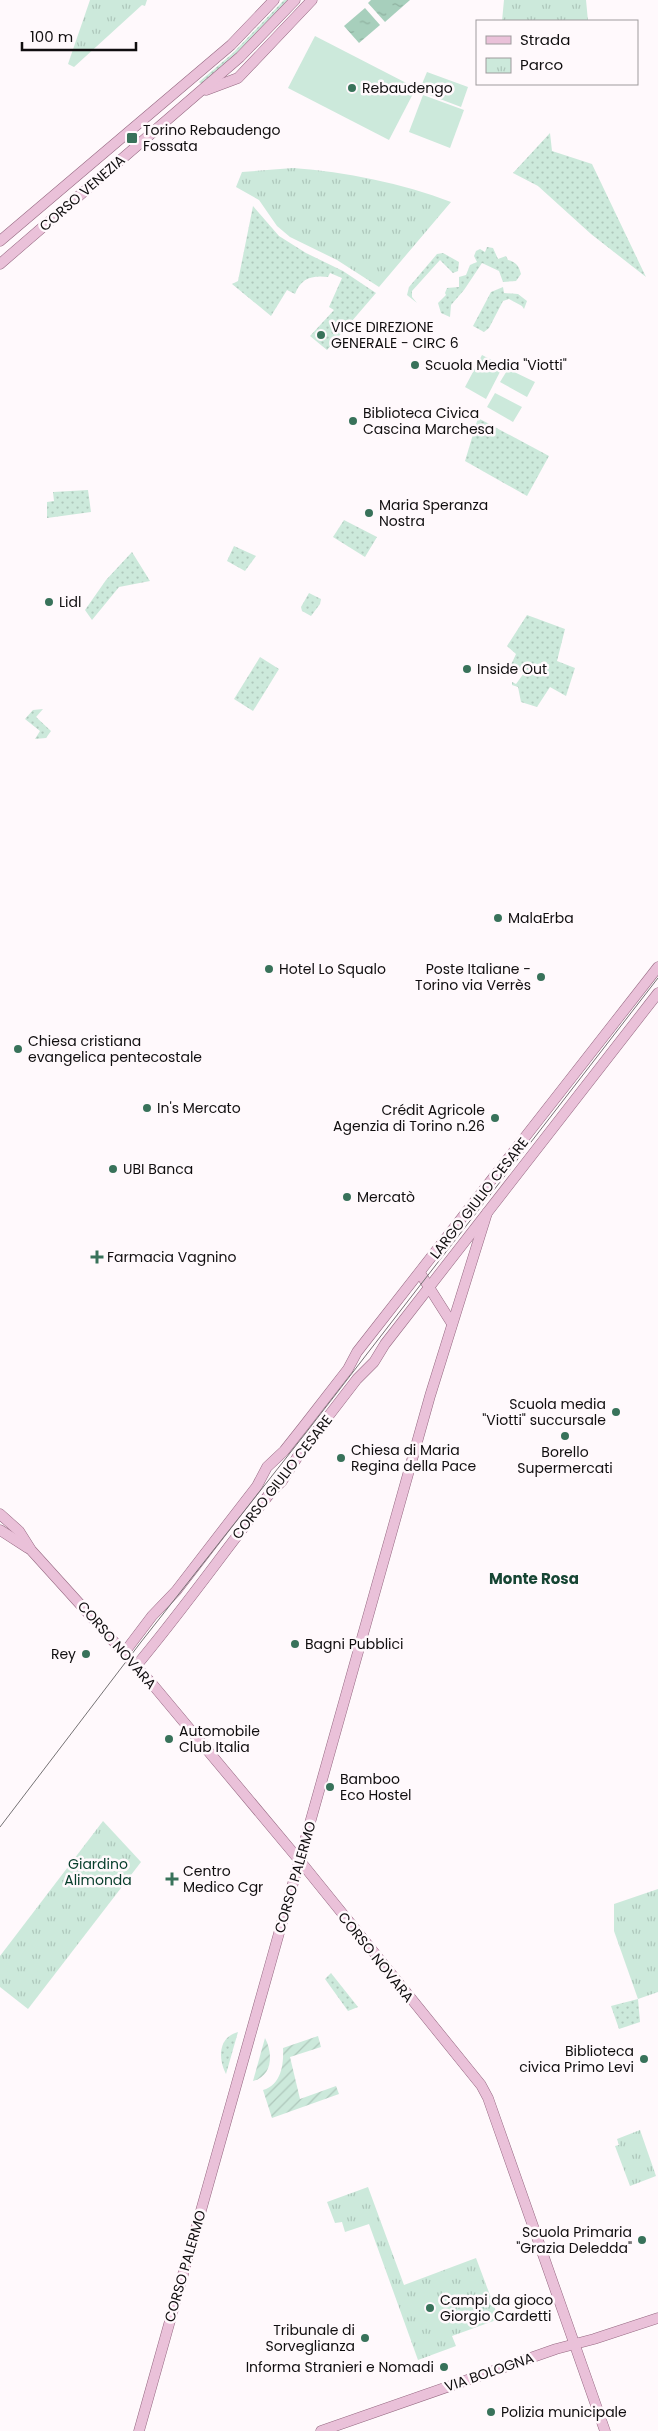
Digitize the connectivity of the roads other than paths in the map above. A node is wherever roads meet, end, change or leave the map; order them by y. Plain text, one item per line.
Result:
1 (274, 0) edge
2 (297, 0) edge
3 (312, 0) edge
4 (287, 26) junction
5 (199, 93) junction
6 (0, 241) edge
7 (0, 264) edge
8 (658, 968) edge
9 (658, 993) edge
10 (487, 1214) junction
11 (420, 1273) junction
12 (429, 1289) junction
13 (403, 1294) joint
14 (451, 1322) junction
15 (0, 1514) edge
16 (0, 1530) edge
17 (31, 1550) junction
18 (124, 1652) junction
19 (136, 1666) junction
20 (300, 1861) junction
21 (658, 2318) edge
22 (575, 2344) junction
23 (139, 2431) edge
24 (321, 2431) edge
25 (605, 2431) edge

1 - 6 main road, CORSO VENEZIA
2 - 4 main road
2 - 5 main road, CORSO VENEZIA
3 - 4 main road
4 - 5 main road
5 - 7 main road, CORSO VENEZIA
8 - 11 main road, LARGO GIULIO CESARE
9 - 10 main road, LARGO GIULIO CESARE
10 - 12 main road, LARGO GIULIO CESARE
10 - 14 main road, LARGO GIULIO CESARE
11 - 12 main road
11 - 13 main road, LARGO GIULIO CESARE
12 - 14 main road
12 - 19 main road, CORSO GIULIO CESARE
13 - 18 main road, CORSO GIULIO CESARE
14 - 20 main road, CORSO PALERMO
15 - 17 main road, CORSO NOVARA
16 - 17 main road, CORSO NOVARA
17 - 18 main road, CORSO NOVARA
18 - 19 main road, CORSO NOVARA
19 - 20 main road, CORSO NOVARA
20 - 22 main road, CORSO NOVARA
20 - 23 main road, CORSO PALERMO
21 - 22 main road, VIA BOLOGNA
22 - 24 main road, VIA BOLOGNA
22 - 25 main road, CORSO NOVARA

